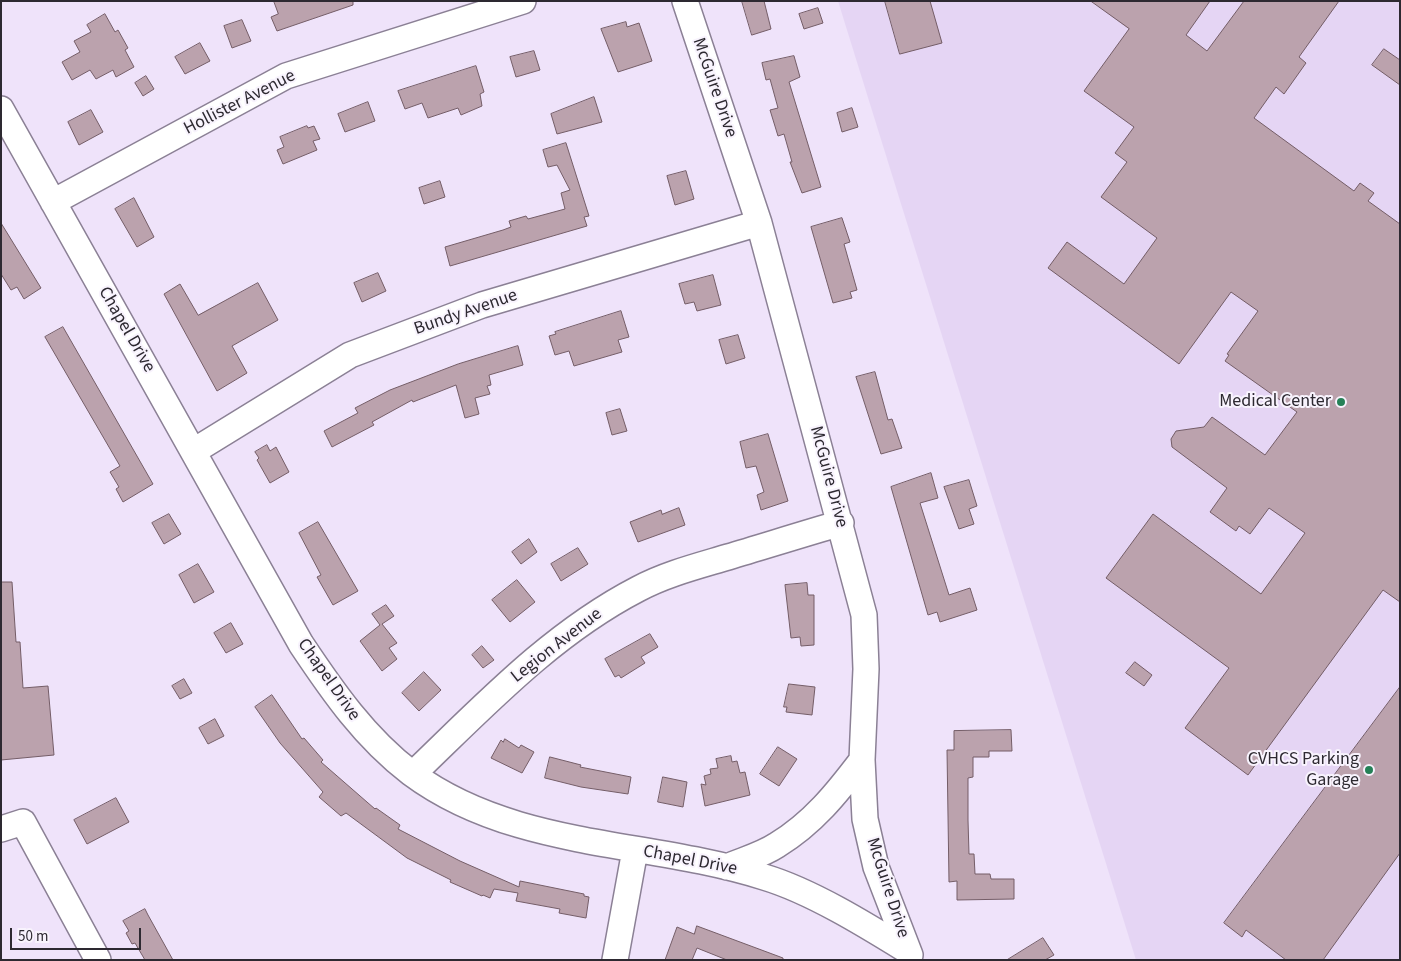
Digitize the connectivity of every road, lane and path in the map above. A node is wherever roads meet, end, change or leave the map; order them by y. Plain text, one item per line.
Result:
1 (523, 1) edge
2 (685, 1) edge
3 (1, 109) edge
4 (53, 202) junction
5 (760, 223) junction
6 (194, 451) junction
7 (841, 523) junction
8 (862, 760) junction
9 (413, 774) junction
10 (12, 826) edge
11 (635, 850) junction
12 (727, 867) junction
13 (911, 956) edge
14 (98, 960) edge
15 (615, 960) edge

1 - 4 street, Hollister Avenue
2 - 5 street, McGuire Drive
3 - 4 street, Chapel Drive
4 - 6 street, Chapel Drive
5 - 6 street, Bundy Avenue
5 - 7 street, McGuire Drive
6 - 9 street, Chapel Drive
7 - 8 street, McGuire Drive
7 - 9 street, Legion Avenue
8 - 12 street
8 - 13 street, McGuire Drive
9 - 11 street, Chapel Drive
10 - 14 street
11 - 12 street, Chapel Drive
11 - 15 street
12 - 13 street, Chapel Drive

